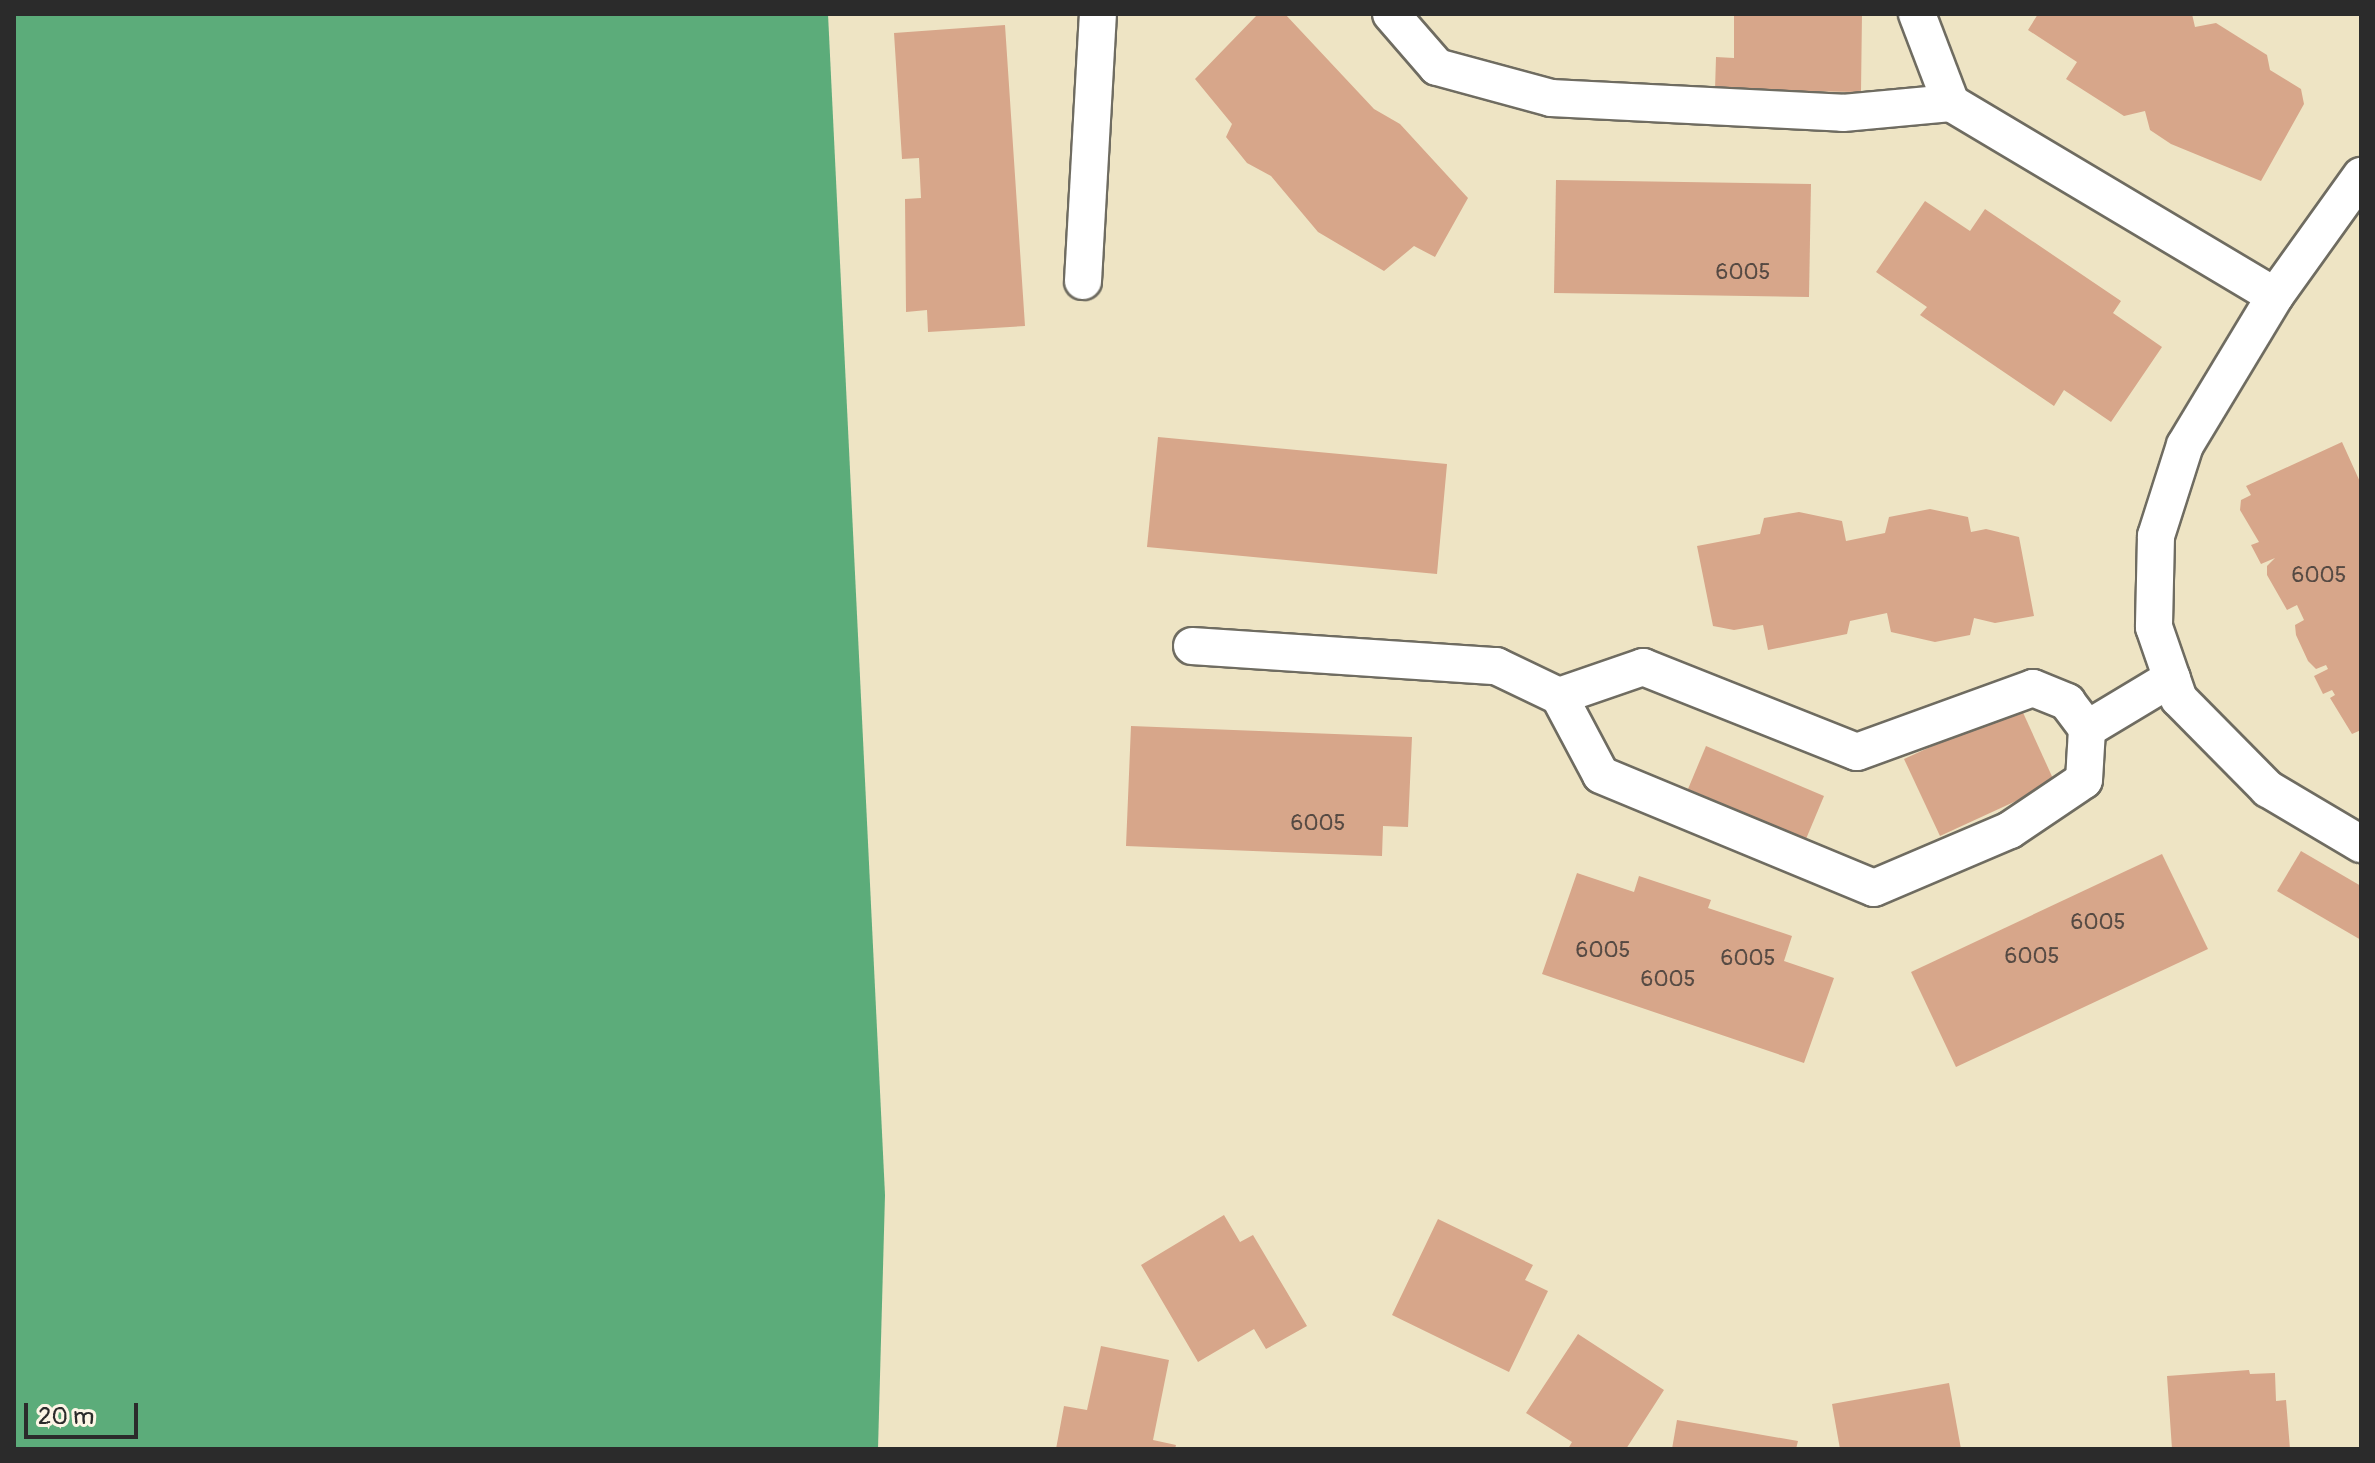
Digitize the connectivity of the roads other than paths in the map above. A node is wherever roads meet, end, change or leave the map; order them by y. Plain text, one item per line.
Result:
1 (1098, 14) edge
2 (1391, 14) edge
3 (1917, 14) edge
4 (1951, 103) junction
5 (2361, 176) edge
6 (1083, 281) dead end
7 (2275, 296) junction
8 (1192, 646) dead end
9 (2172, 678) junction
10 (1559, 696) junction
11 (2087, 729) junction
12 (2361, 844) edge

1 - 6 street
2 - 4 street
3 - 4 street
4 - 7 street
5 - 7 street
7 - 9 street
8 - 10 street
9 - 11 street
9 - 12 street
10 - 11 street
10 - 11 street

